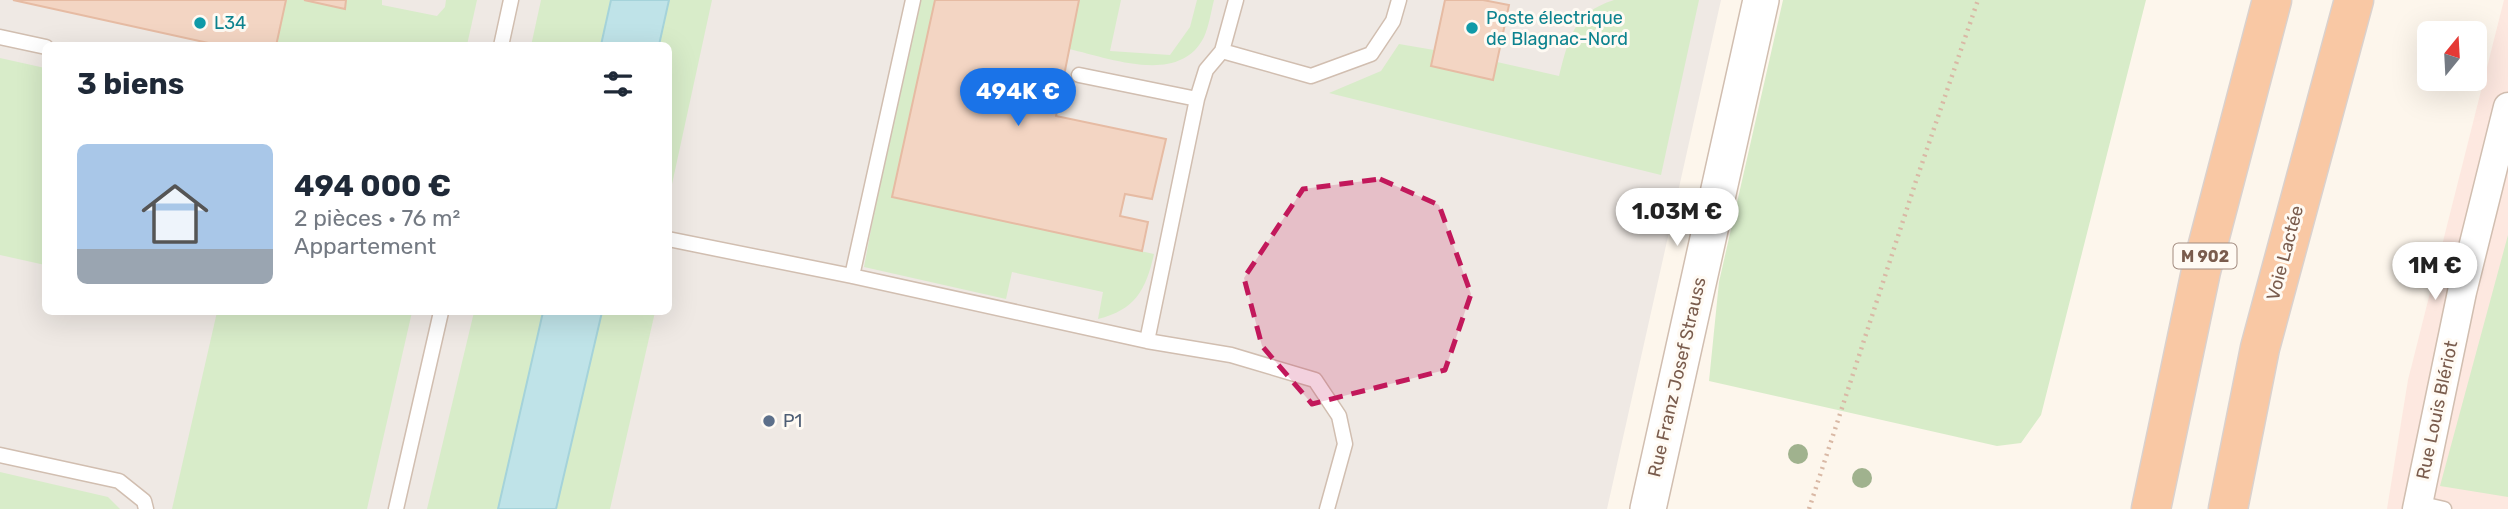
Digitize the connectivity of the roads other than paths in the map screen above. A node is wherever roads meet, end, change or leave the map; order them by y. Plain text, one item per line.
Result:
1 (511, 0) edge
2 (913, 0) edge
3 (1236, 0) edge
4 (1399, 0) edge
5 (1761, 0) edge
6 (2354, 0) edge
7 (2271, 2) edge
8 (0, 37) edge
9 (502, 42) edge
10 (42, 46) edge
11 (1222, 51) junction
12 (1079, 75) dead end
13 (1197, 99) junction
14 (2508, 107) edge
15 (672, 240) edge
16 (852, 276) junction
17 (440, 315) edge
18 (1147, 341) junction
19 (0, 455) edge
20 (2426, 507) edge
21 (146, 509) edge
22 (396, 509) edge
23 (1327, 509) edge
24 (1648, 509) edge
25 (2151, 509) edge
26 (2228, 509) edge

1 - 9 lane
2 - 16 lane
3 - 11 lane
4 - 11 lane
5 - 24 street, Rue Franz Josef Strauss
6 - 26 highway, Voie Lactée
7 - 25 highway, M 902
8 - 10 lane
11 - 13 lane
12 - 13 lane
13 - 18 lane
14 - 20 street, Rue Louis Blériot
15 - 16 lane
16 - 18 lane
17 - 22 lane
18 - 23 lane
19 - 21 lane

